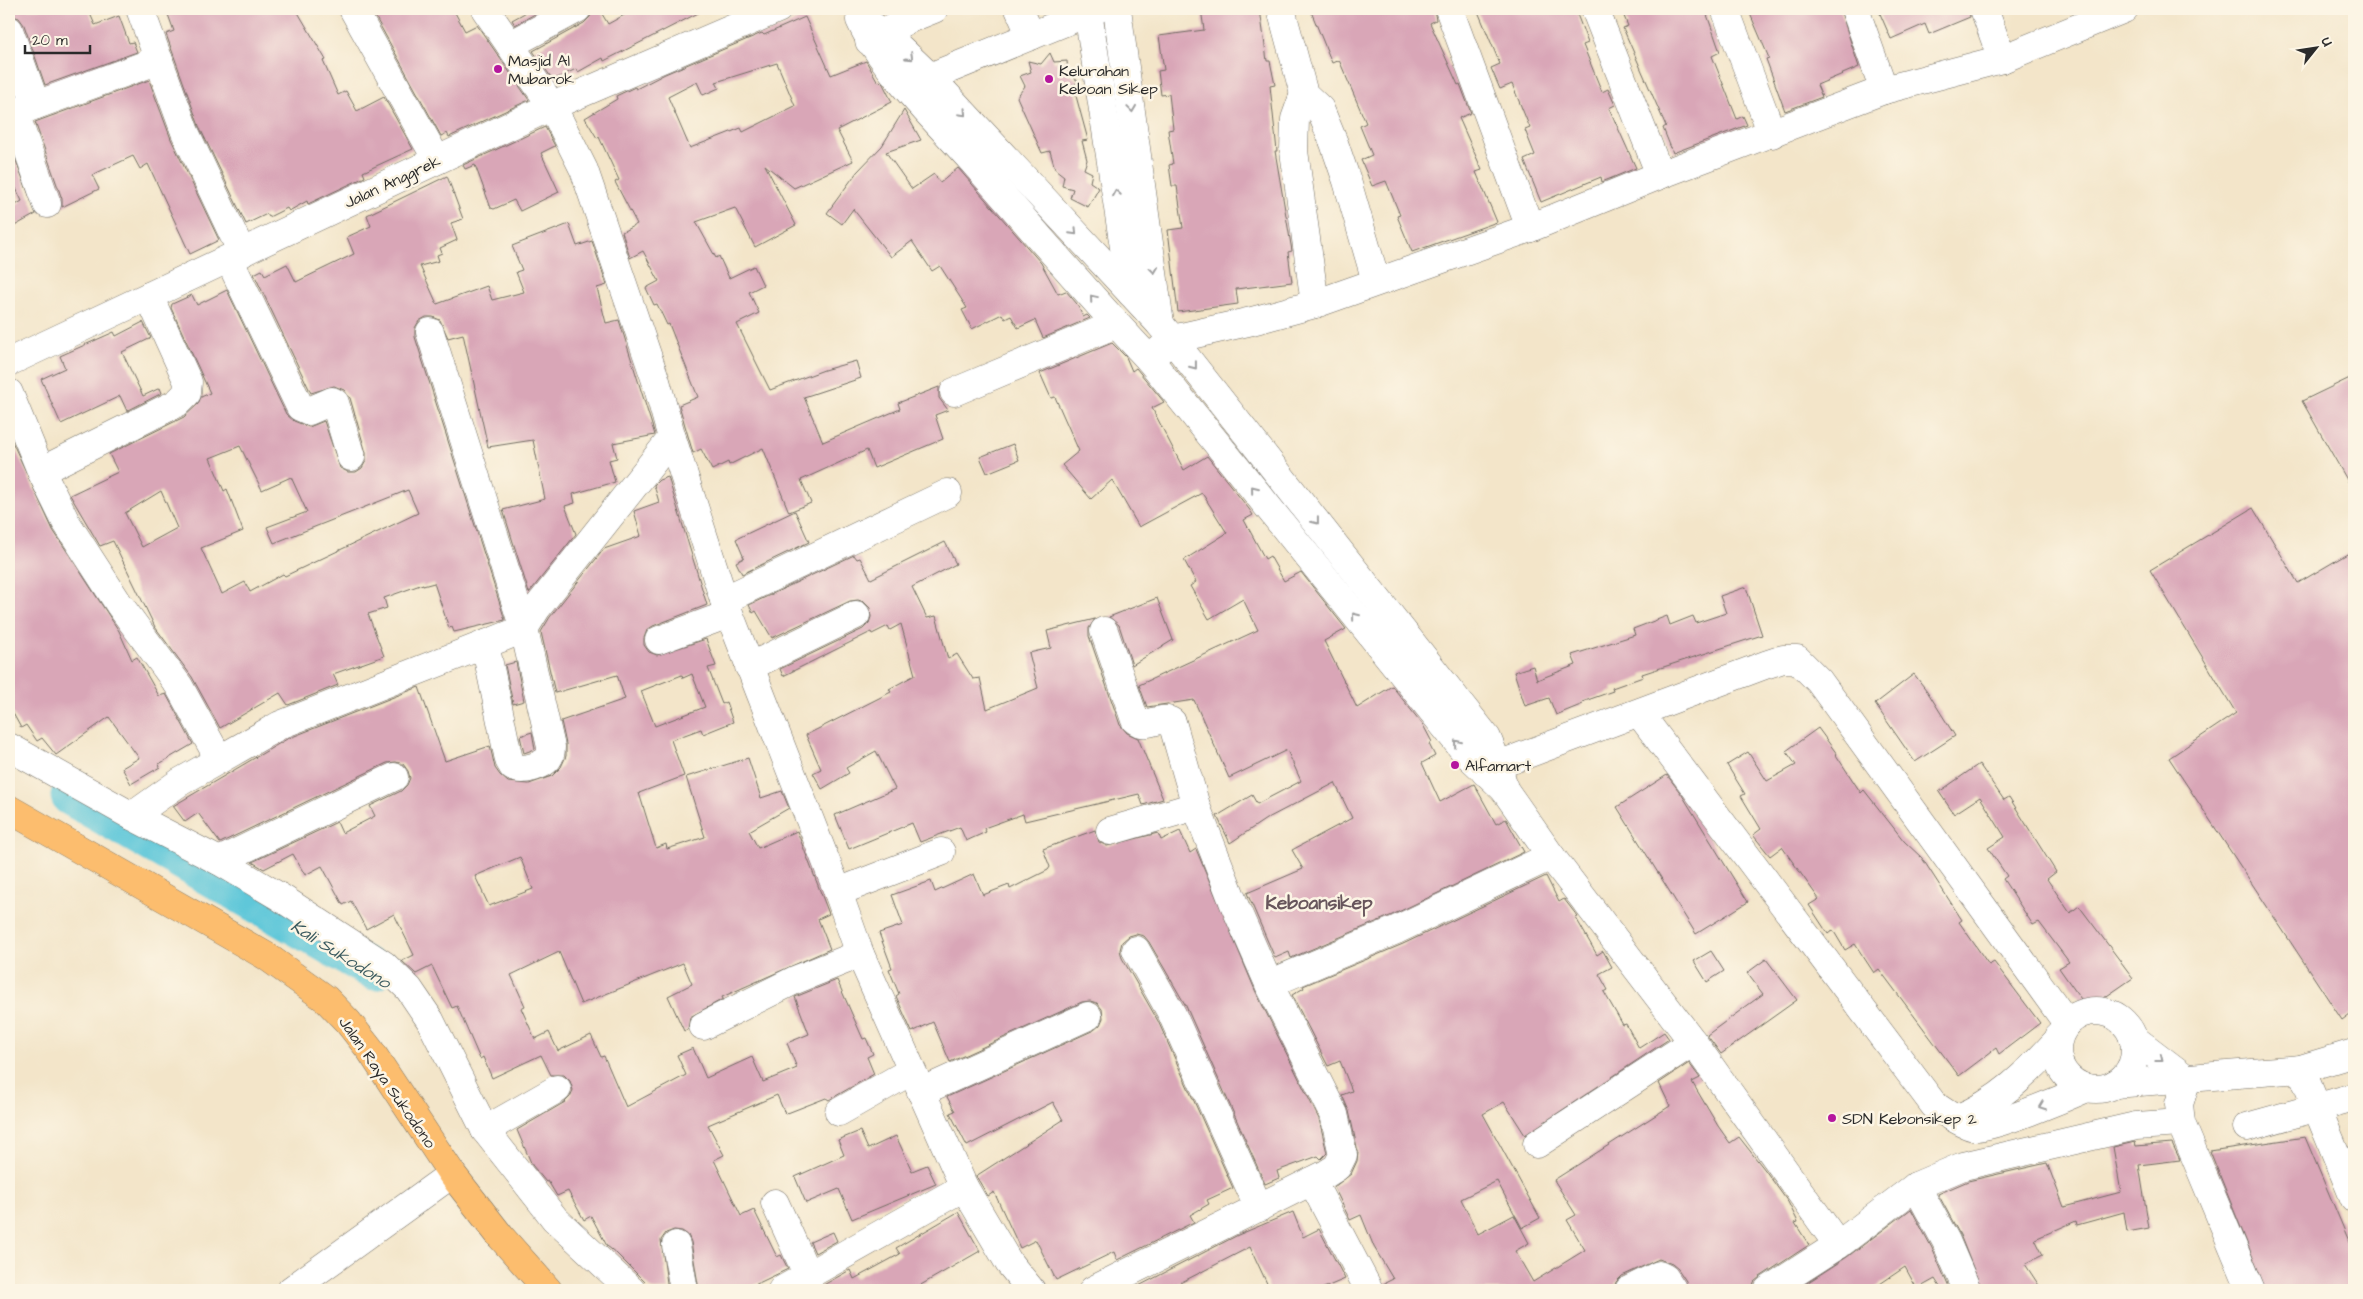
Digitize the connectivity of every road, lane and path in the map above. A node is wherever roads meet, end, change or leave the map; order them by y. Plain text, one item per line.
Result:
1 (140, 9) edge
2 (353, 9) edge
3 (485, 9) edge
4 (577, 9) edge
5 (778, 9) edge
6 (934, 9) edge
7 (1018, 9) edge
8 (1117, 9) edge
9 (1281, 9) edge
10 (1449, 9) edge
11 (1595, 9) edge
12 (1725, 9) edge
13 (1855, 9) edge
14 (1984, 9) edge
15 (2124, 9) edge
16 (1093, 10) edge
17 (864, 25) edge
18 (9, 30) edge
19 (1031, 36) junction
20 (510, 45) junction
21 (2002, 59) junction
22 (159, 60) junction
23 (920, 83) junction
24 (1884, 90) junction
25 (1304, 94) junction
26 (552, 106) junction
27 (20, 111) edge
28 (1772, 134) junction
29 (437, 160) junction
30 (1660, 175) junction
31 (47, 204) dead end
32 (1530, 228) junction
33 (235, 256) junction
34 (1376, 281) junction
35 (1131, 293) junction
36 (149, 296) junction
37 (1315, 304) junction
38 (1116, 324) junction
39 (430, 332) dead end
40 (1166, 332) junction
41 (1149, 359) junction
42 (9, 362) edge
43 (954, 392) dead end
44 (9, 393) edge
45 (672, 438) junction
46 (351, 456) dead end
47 (41, 471) junction
48 (948, 493) dead end
49 (727, 607) junction
50 (856, 614) dead end
51 (524, 628) junction
52 (1104, 631) dead end
53 (659, 640) dead end
54 (485, 644) junction
55 (749, 667) junction
56 (1640, 714) junction
57 (9, 747) edge
58 (219, 759) junction
59 (1496, 776) junction
60 (394, 777) dead end
61 (1196, 806) junction
62 (9, 809) edge
63 (132, 816) junction
64 (1110, 831) dead end
65 (941, 852) dead end
66 (1551, 856) junction
67 (219, 861) junction
68 (838, 892) junction
69 (1136, 950) dead end
70 (860, 954) junction
71 (1270, 984) junction
72 (1088, 1016) dead end
73 (703, 1026) dead end
74 (2062, 1032) junction
75 (2133, 1038) junction
76 (1693, 1042) junction
77 (2354, 1053) edge
78 (2301, 1069) junction
79 (2187, 1079) junction
80 (916, 1082) junction
81 (2115, 1084) junction
82 (2088, 1088) junction
83 (557, 1089) dead end
84 (2354, 1097) edge
85 (2317, 1108) junction
86 (839, 1112) dead end
87 (1958, 1118) junction
88 (2181, 1123) junction
89 (2247, 1127) dead end
90 (486, 1130) junction
91 (1537, 1144) dead end
92 (452, 1174) junction
93 (1312, 1182) junction
94 (1916, 1186) junction
95 (964, 1187) junction
96 (2354, 1198) edge
97 (775, 1204) dead end
98 (1259, 1208) junction
99 (676, 1245) dead end
100 (1838, 1245) junction
101 (347, 1250) junction
102 (808, 1276) junction
103 (291, 1290) edge
104 (321, 1290) edge
105 (548, 1290) edge
106 (631, 1290) edge
107 (684, 1290) edge
108 (782, 1290) edge
109 (1031, 1290) edge
110 (1093, 1290) edge
111 (1369, 1290) edge
112 (1628, 1290) edge
113 (1673, 1290) edge
114 (1768, 1290) edge
115 (1967, 1290) edge
116 (2250, 1290) edge

1 - 22 street
2 - 29 street
3 - 20 street
4 - 20 street
5 - 26 street, Jalan Anggrek
6 - 17 street
7 - 19 street
8 -> 40 street
9 - 25 street
10 - 32 street
11 - 30 street
12 - 28 street
13 - 24 street
14 - 21 street
15 - 21 street
16 - 19 street
35 -> 16 street
17 - 23 street
18 - 27 street
19 - 23 street
20 - 26 street
21 - 24 street
22 - 27 street
22 - 33 street
23 -> 35 street
38 -> 23 street
24 - 28 street
25 - 34 street
25 - 37 street
26 - 29 street, Jalan Anggrek
26 - 45 street
27 - 31 street
28 - 30 street
29 - 33 street, Jalan Anggrek
30 - 32 street
32 - 34 street
33 - 36 street, Jalan Anggrek
33 - 46 street
34 - 37 street
35 - 40 street
36 - 42 street, Jalan Anggrek
36 - 47 street
37 - 40 street
38 - 41 street
38 - 43 street
39 - 51 street
40 - 41 street
40 -> 59 street
59 -> 41 street
44 - 47 street
45 - 49 street
45 - 51 street
47 - 58 street
48 - 49 street
49 - 53 street
49 - 55 street
50 - 55 street
51 - 54 street
51 - 54 street
52 - 61 street
54 - 58 street
55 - 68 street
56 - 59 street
56 - 74 street
56 - 87 street
57 - 63 street
58 - 63 street
59 - 66 street
60 - 67 street
61 - 64 street
61 - 71 street
62 - 92 main road, Jalan Raya Sukodono
63 - 67 street
65 - 68 street
66 - 71 street
66 - 76 street
67 - 90 street
68 - 70 street
69 - 98 street
70 - 73 street
70 - 80 street
71 - 93 street
72 - 80 street
74 - 75 street
74 - 82 street
74 - 87 street
75 -> 79 street
75 - 81 street
76 - 91 street
76 - 100 street
77 - 78 street
78 - 79 street
78 - 85 street
79 - 81 street
79 - 88 street
80 - 86 street
80 - 95 street
81 - 82 street
82 -> 87 street
83 - 90 street
84 - 85 street
85 - 89 street
85 - 96 street
88 - 94 street
88 - 116 street
90 - 106 street
92 - 101 street
92 - 105 main road, Jalan Raya Sukodono
93 - 98 street
93 - 111 street
94 - 100 street
94 - 115 street
95 - 102 street
95 - 109 street
97 - 102 street
98 - 110 street
99 - 107 street
100 - 114 street
101 - 103 street
101 - 104 street
102 - 108 street
112 - 113 street

